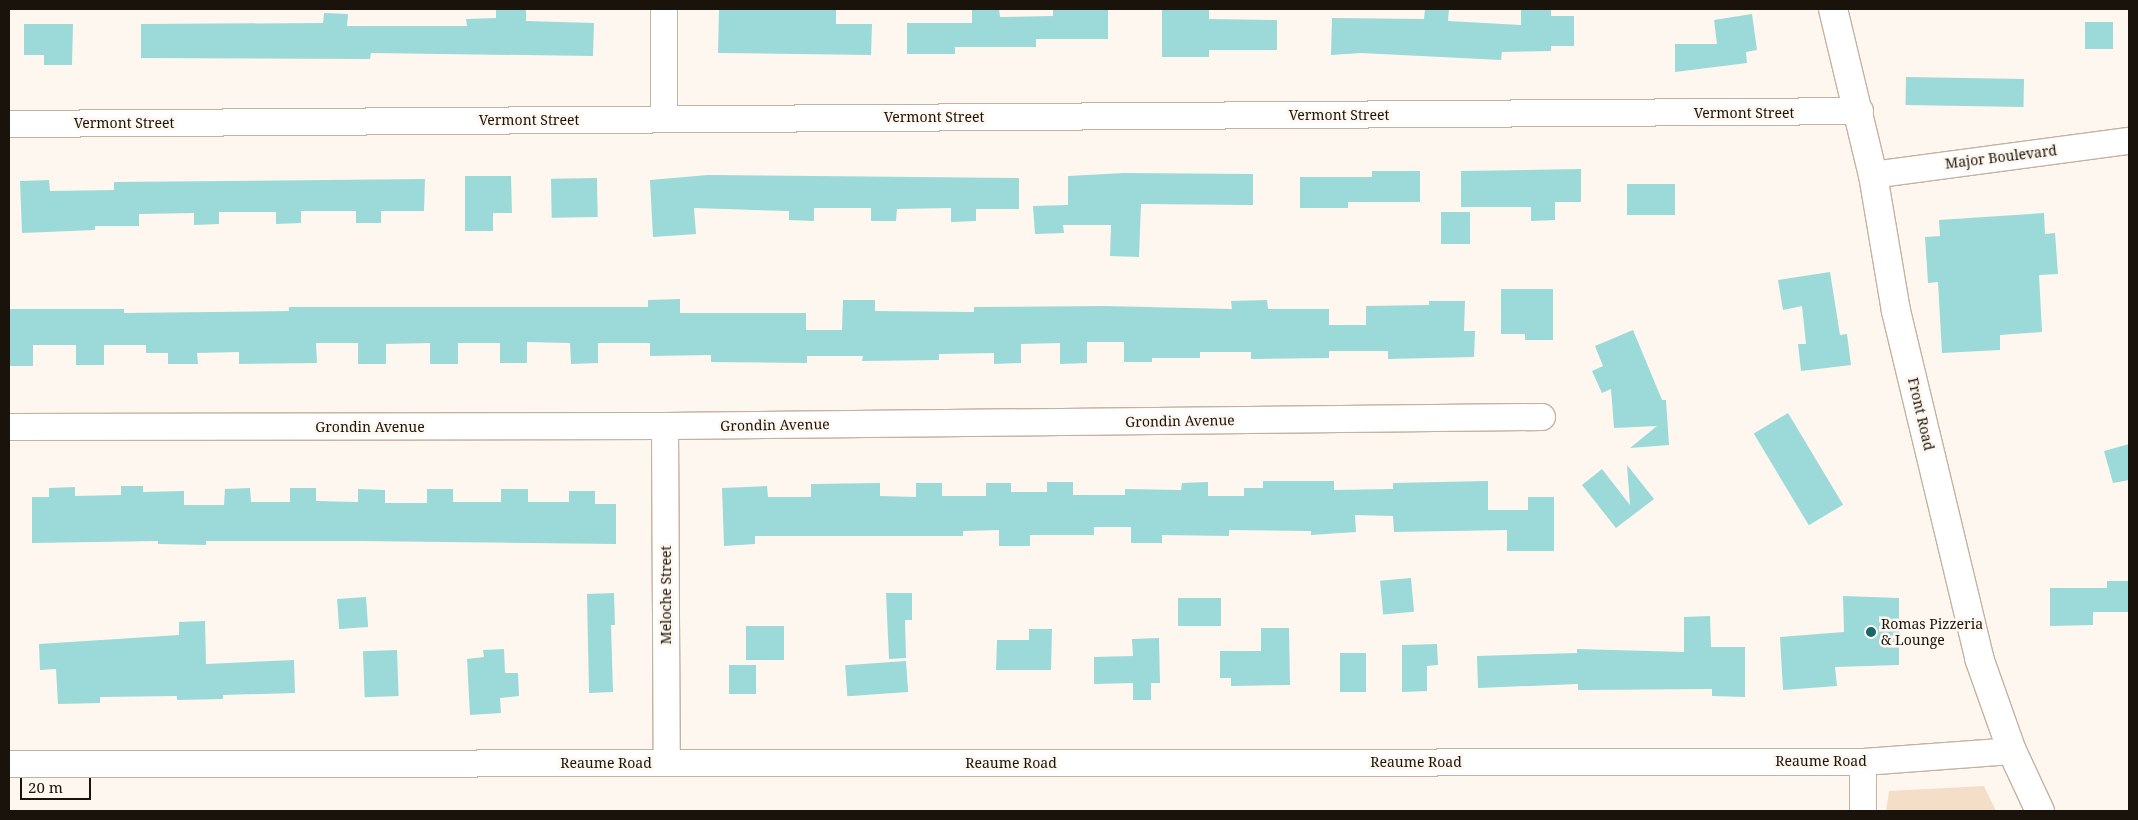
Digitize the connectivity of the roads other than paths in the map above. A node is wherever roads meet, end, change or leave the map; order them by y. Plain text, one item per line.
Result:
1 (664, 9) edge
2 (1833, 9) edge
3 (1860, 111) junction
4 (664, 118) junction
5 (9, 124) edge
6 (2129, 141) edge
7 (1874, 175) junction
8 (1542, 417) dead end
9 (665, 426) junction
10 (9, 427) edge
11 (2012, 751) junction
12 (1863, 762) junction
13 (667, 763) junction
14 (9, 764) edge
15 (1863, 811) edge
16 (2040, 811) edge

1 - 4 street
2 - 3 main road, Front Road
3 - 4 street, Vermont Street
3 - 7 main road, Front Road
4 - 5 street, Vermont Street
6 - 7 street, Major Boulevard
7 - 11 main road, Front Road
8 - 9 street, Grondin Avenue
9 - 10 street, Grondin Avenue
9 - 13 street, Meloche Street
11 - 12 street, Reaume Road
11 - 16 main road, Front Road
12 - 13 street, Reaume Road
12 - 15 street
13 - 14 street, Reaume Road

